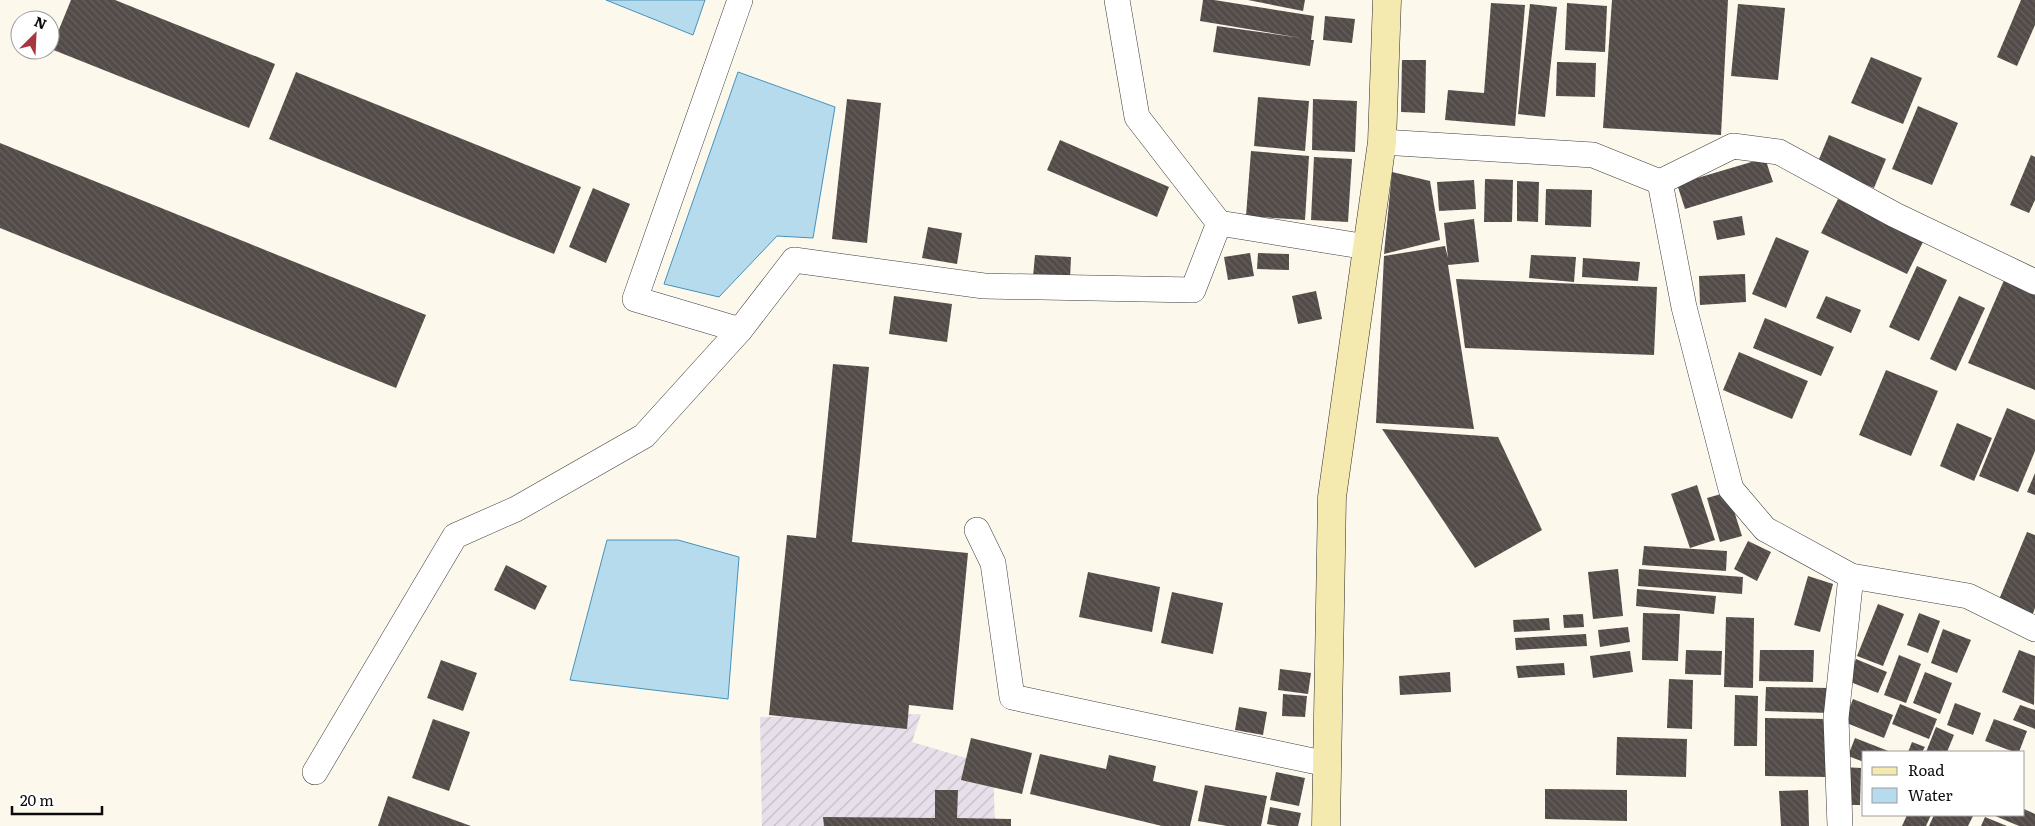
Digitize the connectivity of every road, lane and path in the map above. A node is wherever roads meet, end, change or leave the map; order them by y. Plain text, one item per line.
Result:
1 (740, 0) edge
2 (1117, 0) edge
3 (1387, 0) edge
4 (1382, 142) junction
5 (1660, 182) junction
6 (1219, 222) junction
7 (1367, 246) junction
8 (2035, 282) edge
9 (740, 330) junction
10 (977, 530) dead end
11 (1851, 576) junction
12 (2035, 629) edge
13 (1327, 764) junction
14 (315, 772) dead end
15 (1326, 826) edge
16 (1840, 826) edge

1 - 9 street
2 - 6 street
3 - 4 street
4 - 5 street
4 - 7 street
5 - 8 street
5 - 11 street
6 - 7 street
6 - 9 street
7 - 13 street
9 - 14 street
10 - 13 street
11 - 12 street
11 - 16 street
13 - 15 street

